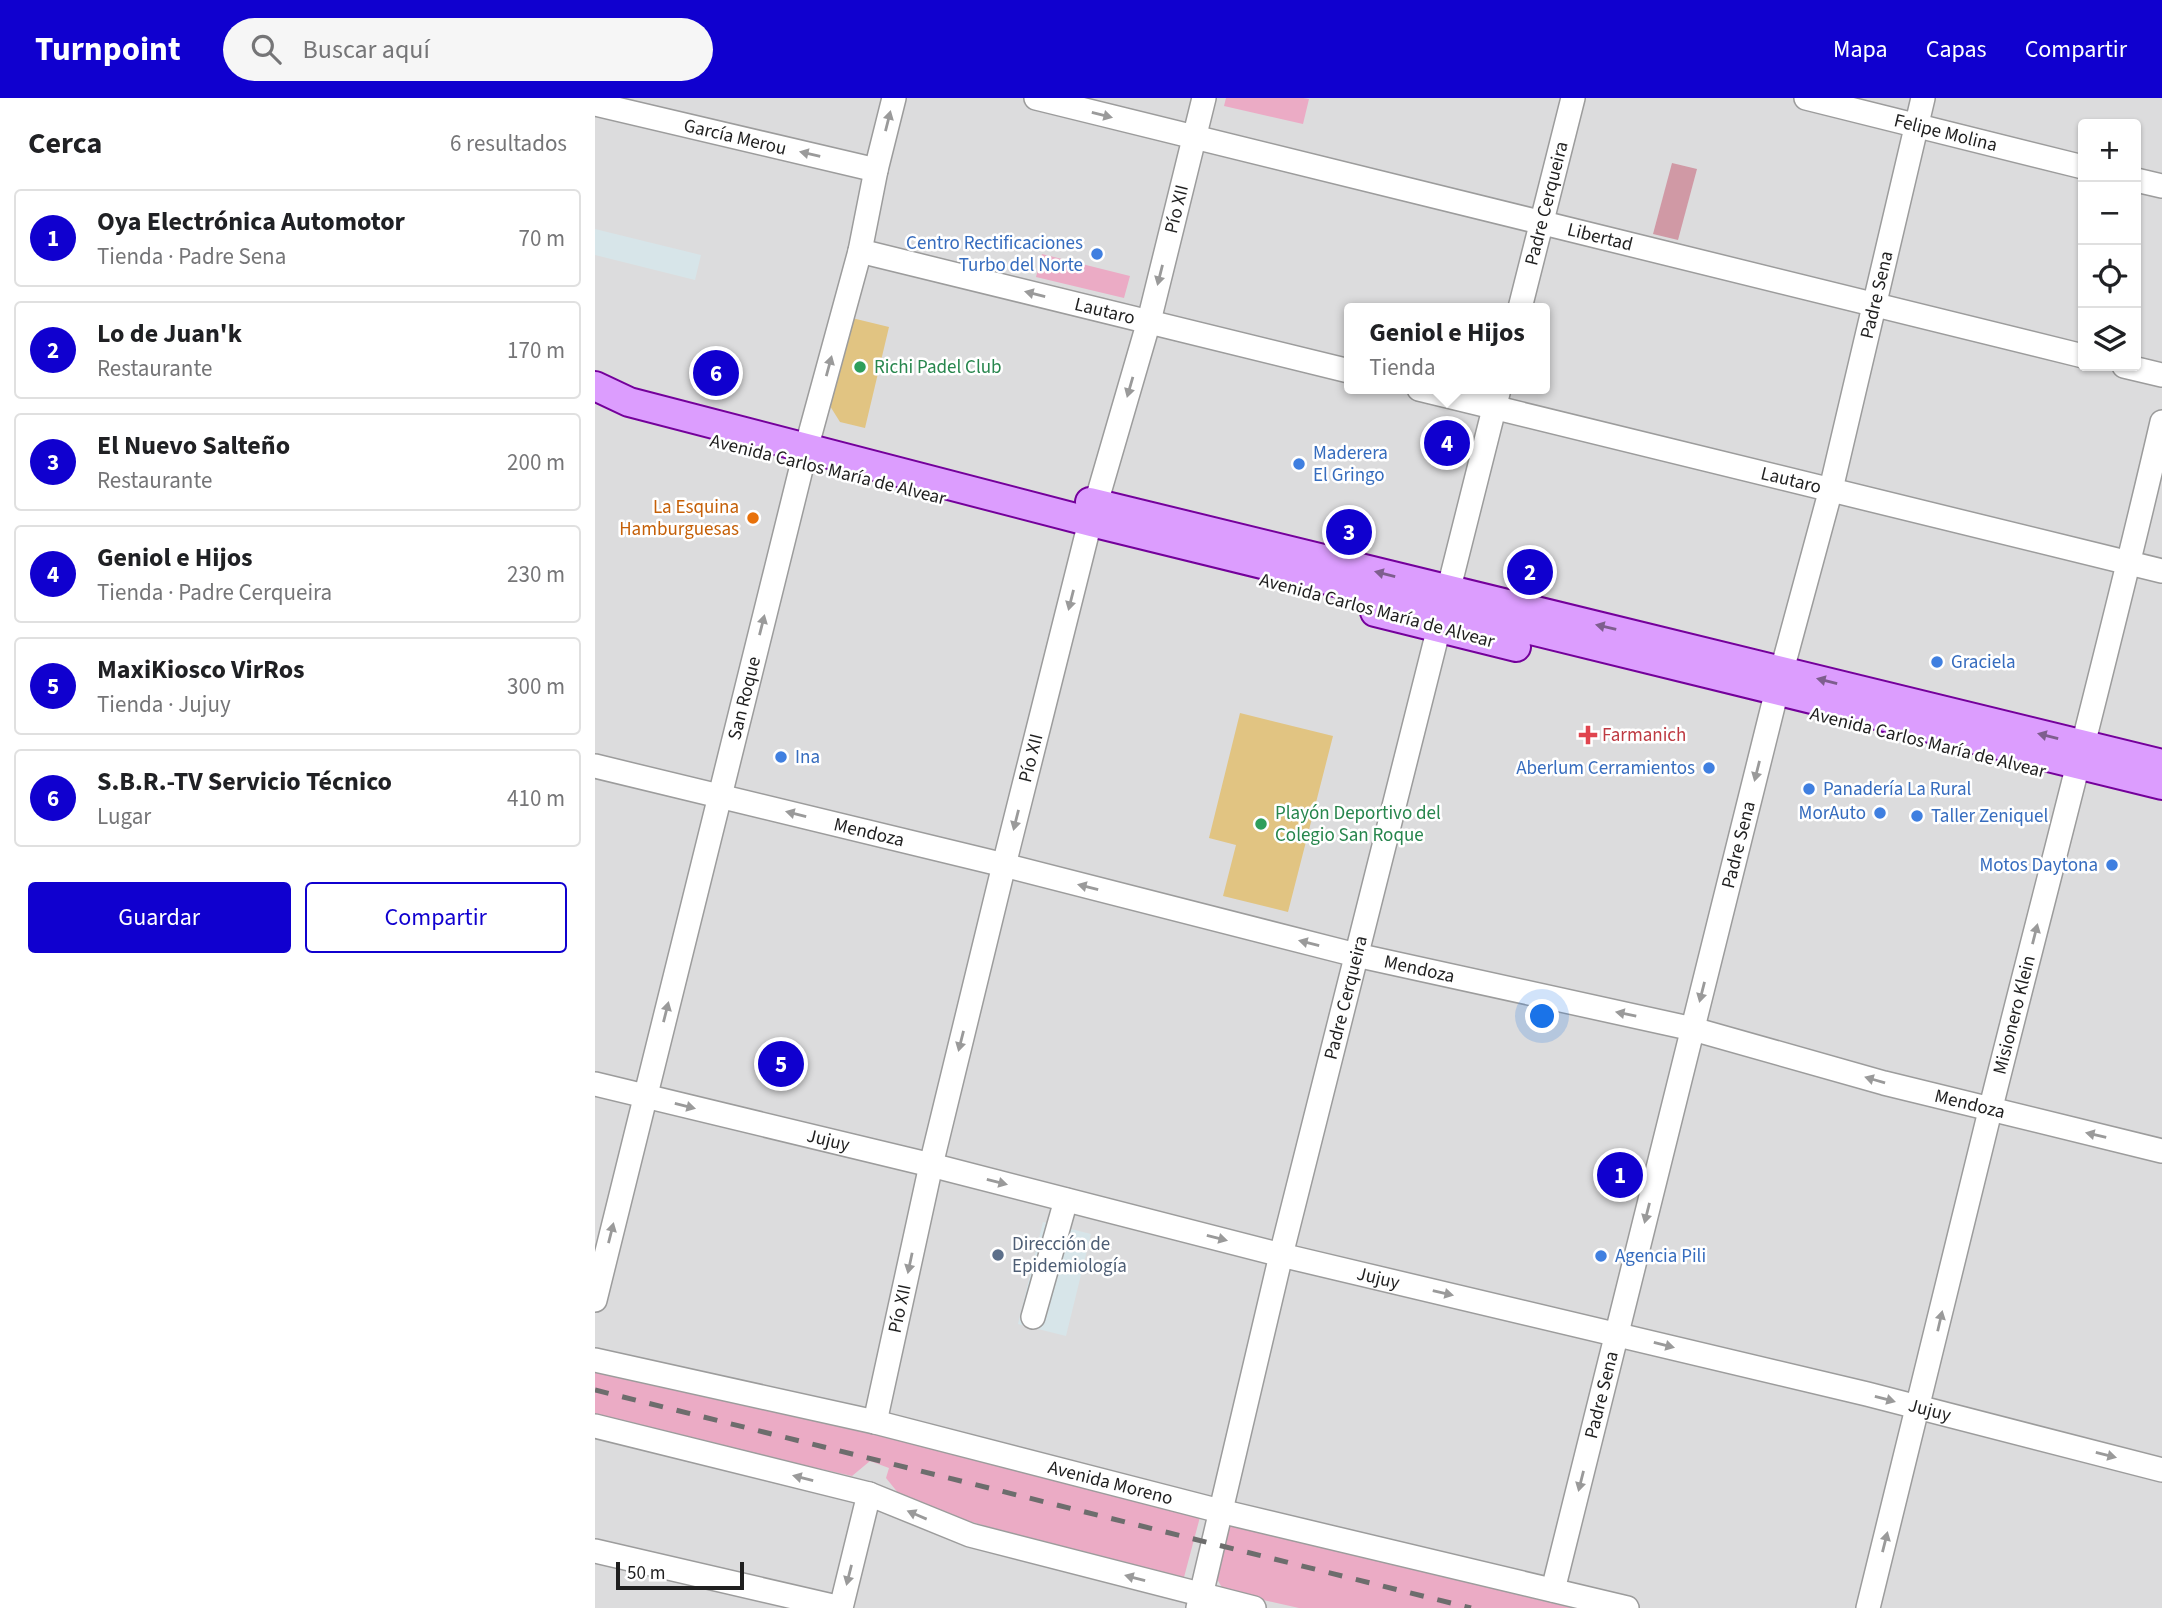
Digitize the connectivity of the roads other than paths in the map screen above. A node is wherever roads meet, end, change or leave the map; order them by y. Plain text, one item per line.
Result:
1 (894, 98) edge
2 (1036, 98) edge
3 (1204, 98) edge
4 (1573, 98) edge
5 (1806, 98) edge
6 (1923, 98) edge
7 (595, 104) edge
8 (1917, 125) junction
9 (1195, 138) junction
10 (2078, 166) edge
11 (876, 170) junction
12 (2141, 181) edge
13 (2162, 186) edge
14 (1542, 224) junction
15 (860, 251) junction
16 (1521, 303) edge
17 (1873, 304) junction
18 (1149, 321) junction
19 (2078, 355) edge
20 (1344, 370) edge
21 (2141, 370) edge
22 (2162, 375) edge
23 (595, 379) edge
24 (595, 386) edge
25 (1462, 394) edge
26 (1496, 398) edge
27 (595, 402) edge
28 (629, 402) junction
29 (595, 408) edge
30 (2162, 422) edge
31 (806, 449) junction
32 (1831, 489) junction
33 (1091, 520) junction
34 (2129, 563) junction
35 (2162, 571) edge
36 (1443, 609) junction
37 (1777, 688) junction
38 (2077, 762) junction
39 (2162, 764) edge
40 (595, 766) edge
41 (2162, 785) edge
42 (721, 796) junction
43 (2162, 801) edge
44 (1004, 865) junction
45 (1356, 955) junction
46 (1693, 1029) junction
47 (595, 1084) edge
48 (645, 1096) junction
49 (1990, 1110) junction
50 (2162, 1151) edge
51 (931, 1165) junction
52 (1066, 1200) junction
53 (1281, 1255) junction
54 (595, 1300) edge
55 (1033, 1317) dead end
56 (1618, 1334) junction
57 (595, 1360) edge
58 (1919, 1408) junction
59 (875, 1422) junction
60 (595, 1426) edge
61 (2162, 1469) edge
62 (869, 1494) junction
63 (1220, 1511) junction
64 (595, 1551) edge
65 (1553, 1590) junction
66 (1199, 1602) edge
67 (841, 1608) edge
68 (1254, 1608) edge
69 (1627, 1608) edge
70 (1868, 1608) edge

11 -> 1 street, San Roque
2 -> 9 street, Libertad
3 - 9 street, Pío XII
4 - 14 street, Padre Cerqueira
5 - 8 street, Felipe Molina
6 - 8 street, Padre Sena
11 -> 7 street, García Merou
8 - 10 street, Felipe Molina
8 - 17 street, Padre Sena
9 - 14 street, Libertad
9 -> 18 street, Pío XII
11 - 15 street, San Roque
12 - 13 street
14 - 16 street, Padre Cerqueira
14 - 17 street, Libertad
18 -> 15 street, Lautaro
31 -> 15 street, San Roque
17 - 19 street, Libertad
17 - 32 street, Padre Sena
18 - 20 street, Lautaro
18 -> 33 street, Pío XII
21 - 22 street
23 - 31 main road, Avenida Carlos María de Alvear
24 - 28 main road, Avenida Carlos María de Alvear
25 - 26 street, Lautaro
26 - 32 street, Lautaro
26 - 36 street, Padre Cerqueira
27 - 28 main road, Avenida Carlos María de Alvear
28 - 31 main road, Avenida Carlos María de Alvear
29 - 31 main road, Avenida Carlos María de Alvear
30 - 34 street, Misionero Klein
31 - 33 main road, Avenida Carlos María de Alvear
42 -> 31 street, San Roque
32 - 34 street, Lautaro
32 - 37 street, Padre Sena
33 - 36 main road, Avenida Carlos María de Alvear
33 -> 44 street, Pío XII
34 - 35 street, Lautaro
34 - 38 street, Misionero Klein
36 - 37 main road, Avenida Carlos María de Alvear
36 - 45 street, Padre Cerqueira
37 - 38 main road, Avenida Carlos María de Alvear
37 -> 46 street, Padre Sena
38 - 39 main road, Avenida Carlos María de Alvear
38 - 41 main road, Avenida Carlos María de Alvear
38 - 43 main road, Avenida Carlos María de Alvear
49 -> 38 street, Misionero Klein
40 - 42 street, Mendoza
44 -> 42 street, Mendoza
48 -> 42 street, San Roque
45 -> 44 street, Mendoza
44 -> 51 street, Pío XII
46 -> 45 street, Mendoza
45 - 53 street, Padre Cerqueira
49 -> 46 street, Mendoza
46 -> 56 street, Padre Sena
47 - 48 street, Jujuy
48 -> 51 street, Jujuy
54 -> 48 street, San Roque
50 -> 49 street, Mendoza
58 -> 49 street, Misionero Klein
51 -> 52 street, Jujuy
51 -> 59 street, Pío XII
52 -> 53 street, Jujuy
52 - 55 street
53 -> 56 street, Jujuy
53 - 63 street, Padre Cerqueira
56 -> 58 street, Jujuy
56 -> 65 street, Padre Sena
57 - 59 street, Avenida Moreno
58 -> 61 street, Jujuy
70 -> 58 street, Misionero Klein
59 - 63 street, Avenida Moreno
62 -> 60 street
66 -> 62 street
62 -> 67 street
63 - 65 street, Avenida Moreno
63 - 66 street, Padre Cerqueira
64 - 67 street
65 - 69 street, Avenida Moreno
66 - 68 street

